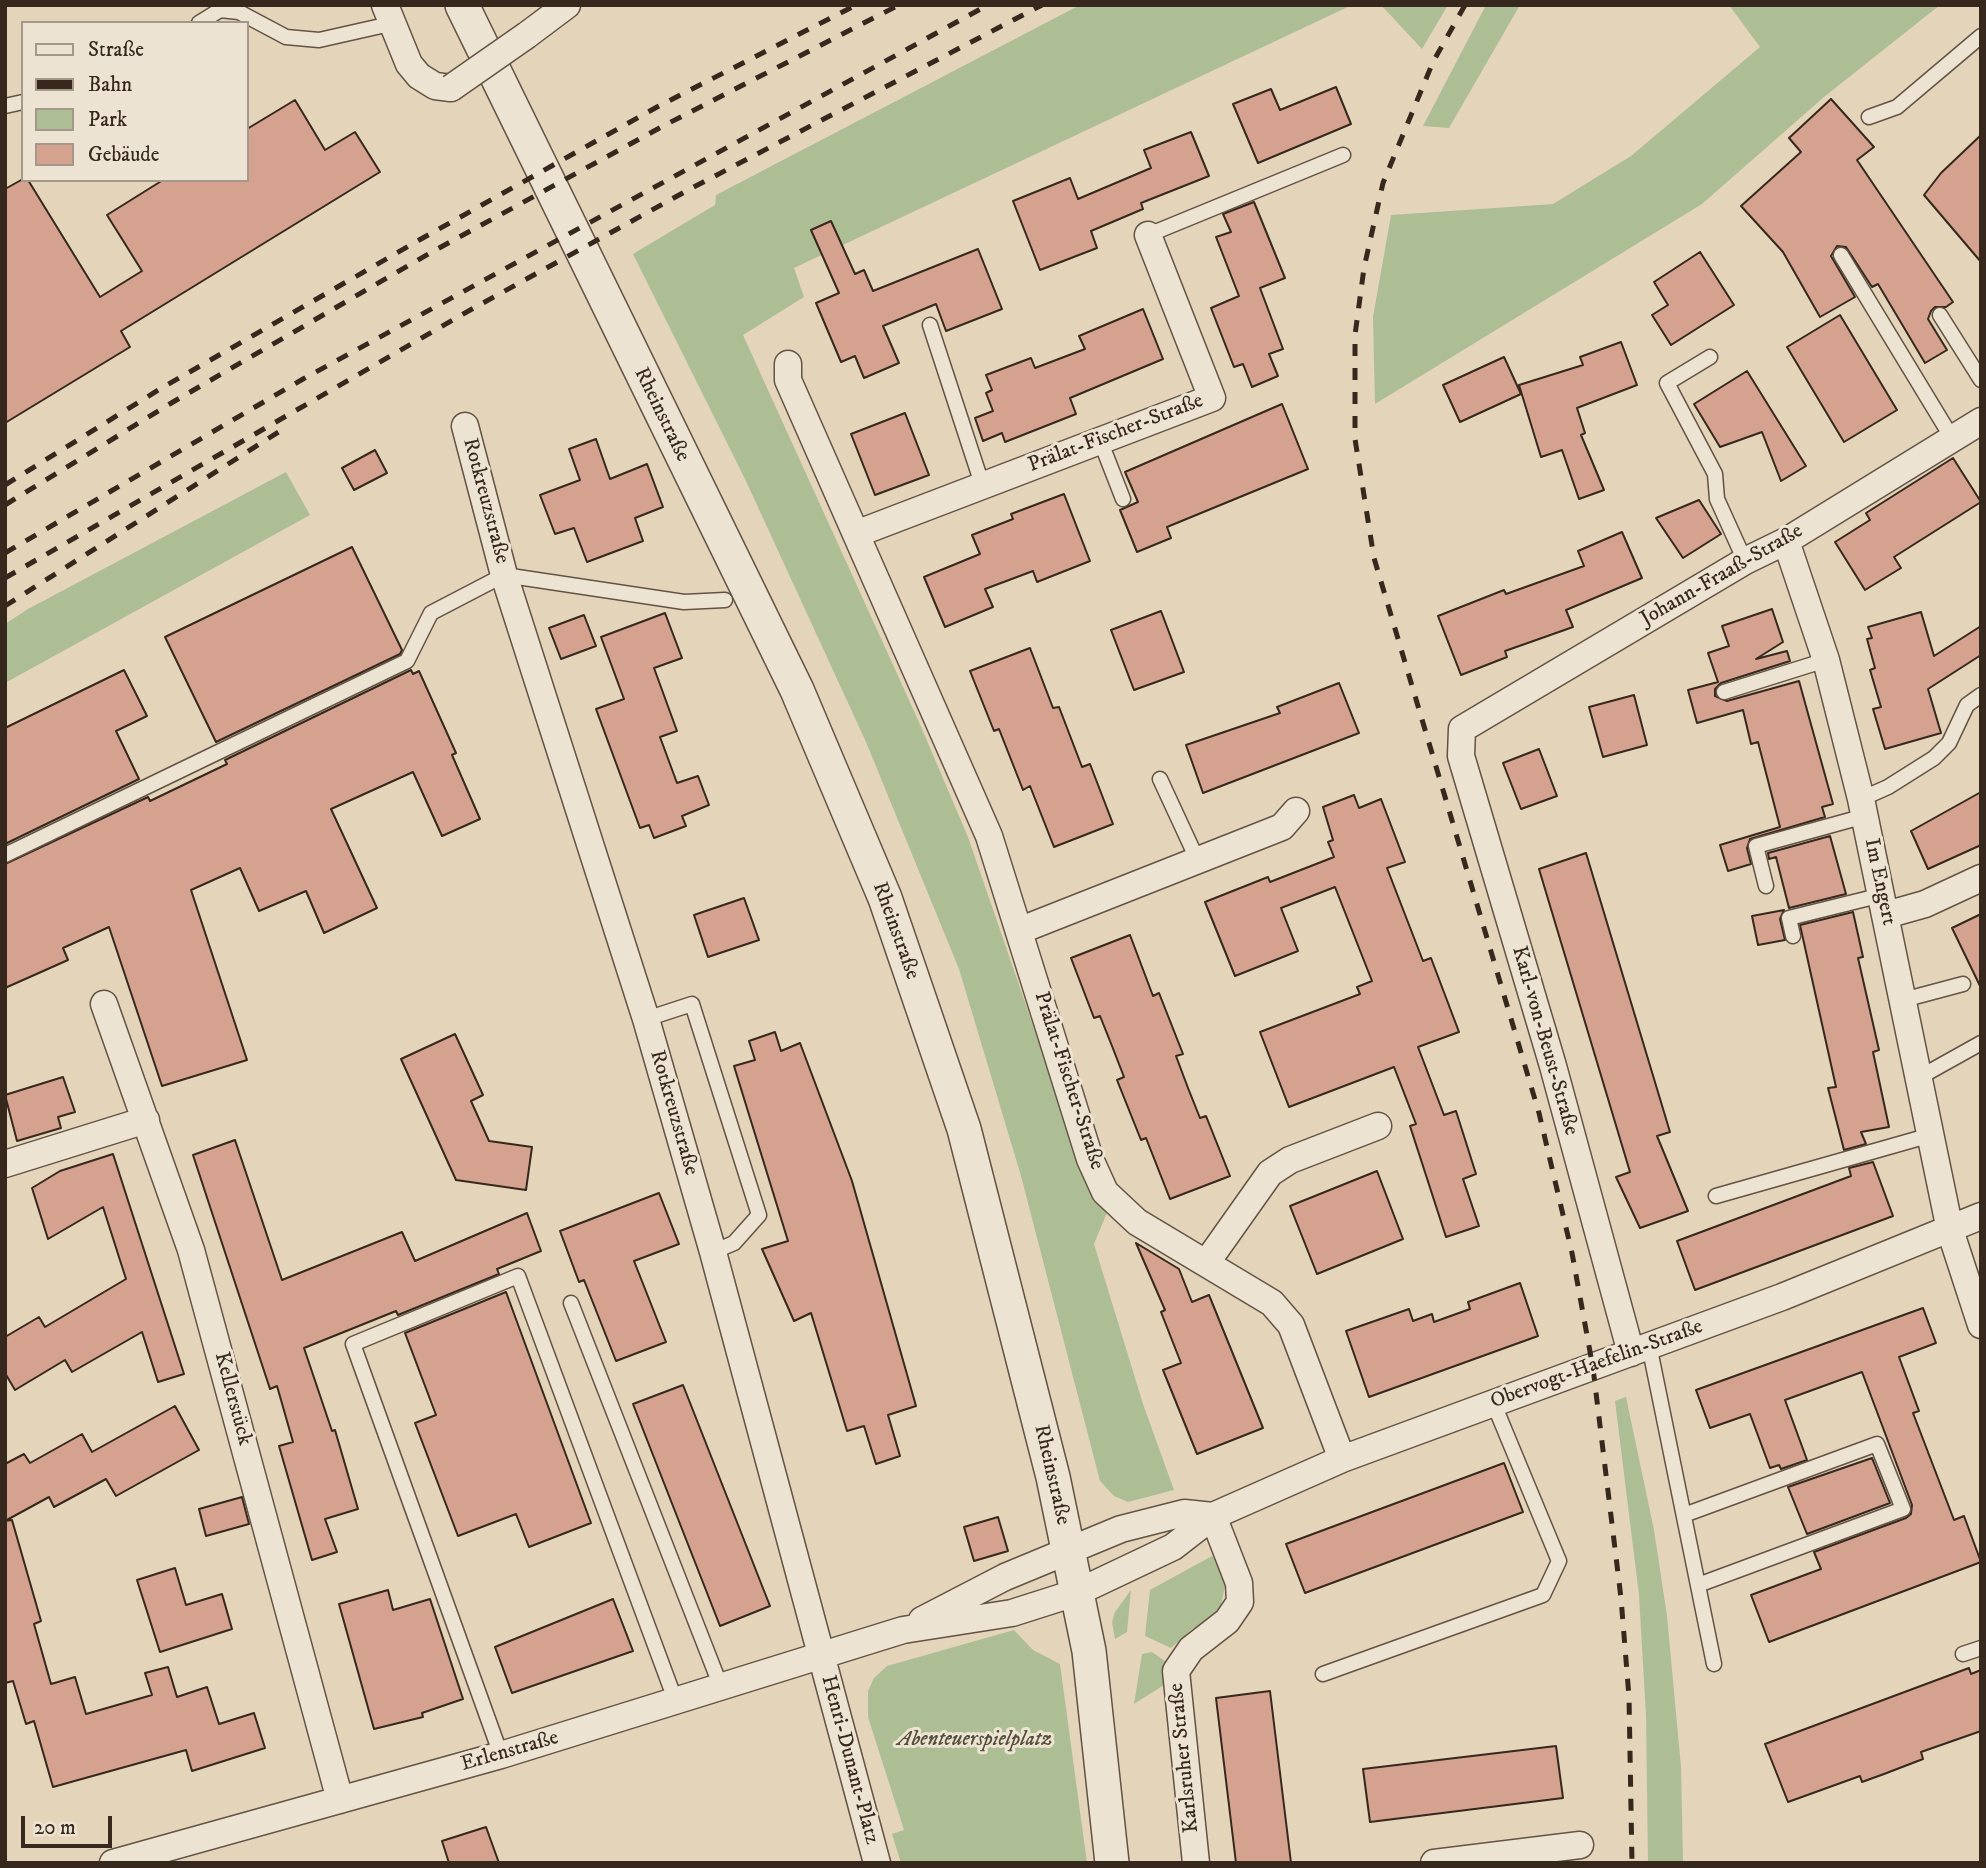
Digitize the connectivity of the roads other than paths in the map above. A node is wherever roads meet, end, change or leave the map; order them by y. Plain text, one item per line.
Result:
1 (461, 5) edge
2 (567, 5) edge
3 (387, 14) edge
4 (202, 21) edge
5 (1981, 36) edge
6 (1868, 117) dead end
7 (1342, 155) dead end
8 (1148, 235) joint
9 (1841, 255) dead end
10 (1940, 315) dead end
11 (930, 325) dead end
12 (1710, 358) dead end
13 (788, 364) dead end
14 (1981, 380) edge
15 (1980, 424) edge
16 (465, 426) dead end
17 (1952, 439) junction
18 (1100, 440) junction
19 (982, 484) junction
20 (1123, 499) dead end
21 (856, 534) junction
22 (1786, 541) junction
23 (1745, 561) junction
24 (504, 575) junction
25 (725, 600) dead end
26 (1826, 660) junction
27 (1724, 692) dead end
28 (1981, 695) edge
29 (1462, 729) joint
30 (1160, 779) dead end
31 (1863, 808) junction
32 (1296, 811) dead end
33 (5, 855) edge
34 (1197, 859) junction
35 (1981, 878) edge
36 (1766, 886) dead end
37 (1884, 905) junction
38 (1021, 930) junction
39 (1793, 936) dead end
40 (1963, 984) dead end
41 (1903, 1000) junction
42 (104, 1004) dead end
43 (646, 1019) junction
44 (1981, 1043) edge
45 (1920, 1077) junction
46 (146, 1120) junction
47 (1378, 1126) dead end
48 (1931, 1135) junction
49 (5, 1164) edge
50 (1716, 1196) dead end
51 (1981, 1216) edge
52 (1950, 1230) junction
53 (713, 1252) junction
54 (1207, 1262) junction
55 (571, 1303) dead end
56 (1981, 1325) edge
57 (1640, 1349) junction
58 (1493, 1402) junction
59 (1342, 1459) junction
60 (1684, 1515) junction
61 (1213, 1516) junction
62 (1068, 1550) junction
63 (1698, 1585) junction
64 (1078, 1592) junction
65 (903, 1630) junction
66 (1981, 1648) edge
67 (1964, 1654) dead end
68 (821, 1657) junction
69 (1714, 1664) dead end
70 (1323, 1674) dead end
71 (721, 1687) junction
72 (676, 1702) junction
73 (501, 1755) junction
74 (340, 1800) junction
75 (1580, 1845) dead end
76 (113, 1863) edge
77 (877, 1863) edge
78 (1112, 1863) edge
79 (1196, 1863) edge
80 (1434, 1863) edge

1 - 62 street, Rheinstraße
2 - 3 street, bridge
3 - 4 lane
5 - 6 lane
7 - 8 lane
8 - 18 street, Prälat-Fischer-Straße
9 - 17 lane
10 - 14 lane
11 - 19 lane
12 - 23 lane
13 - 21 street, Prälat-Fischer-Straße
15 - 17 street, Johann-Fraaß-Straße
16 - 24 street, Rotkreuzstraße
17 - 22 street, Johann-Fraaß-Straße
18 - 19 street, Prälat-Fischer-Straße
18 - 20 lane
19 - 21 street, Prälat-Fischer-Straße
21 - 38 street, Prälat-Fischer-Straße
22 - 23 street, Johann-Fraaß-Straße
22 - 26 street, Im Engert
23 - 29 street, Johann-Fraaß-Straße
24 - 25 lane, Rotkreuzstraße
24 - 33 lane
24 - 43 street, Rotkreuzstraße
26 - 27 lane
26 - 31 street, Im Engert
28 - 31 lane
29 - 57 street, Karl-von-Beust-Straße
30 - 34 lane
31 - 36 lane
31 - 37 street, Im Engert
32 - 34 street
34 - 38 street
35 - 37 street
37 - 39 lane
37 - 41 street, Im Engert
38 - 54 street, Prälat-Fischer-Straße
40 - 41 lane
41 - 45 street, Im Engert
42 - 46 street, Kellerstück
43 - 53 street, Rotkreuzstraße
43 - 53 lane
44 - 45 lane
45 - 48 street, Im Engert
46 - 49 street
46 - 74 street, Kellerstück
47 - 54 street
48 - 50 lane
48 - 52 street, Im Engert
51 - 52 street, Obervogt-Haefelin-Straße
52 - 56 street, Im Engert
52 - 57 street, Obervogt-Haefelin-Straße
53 - 68 street, Rotkreuzstraße
54 - 59 street, Prälat-Fischer-Straße
55 - 71 lane
57 - 58 street, Obervogt-Haefelin-Straße
57 - 60 lane
58 - 59 street, Obervogt-Haefelin-Straße
58 - 70 lane
59 - 61 street, Obervogt-Haefelin-Straße
60 - 63 lane
60 - 63 lane
61 - 62 street, Obervogt-Haefelin-Straße
61 - 64 street, Obervogt-Haefelin-Straße
61 - 79 street, Karlsruher Straße
62 - 64 street, Rheinstraße
62 - 65 street, Erlenstraße
63 - 69 lane
64 - 65 street, Erlenstraße
64 - 78 street, Rheinstraße
65 - 68 street, Erlenstraße
66 - 67 lane
68 - 71 street, Erlenstraße
68 - 77 street, Henri-Dunant-Platz
71 - 72 street, Erlenstraße
72 - 73 street, Erlenstraße
72 - 73 lane
73 - 74 street, Erlenstraße
74 - 76 street, Erlenstraße
75 - 80 street

